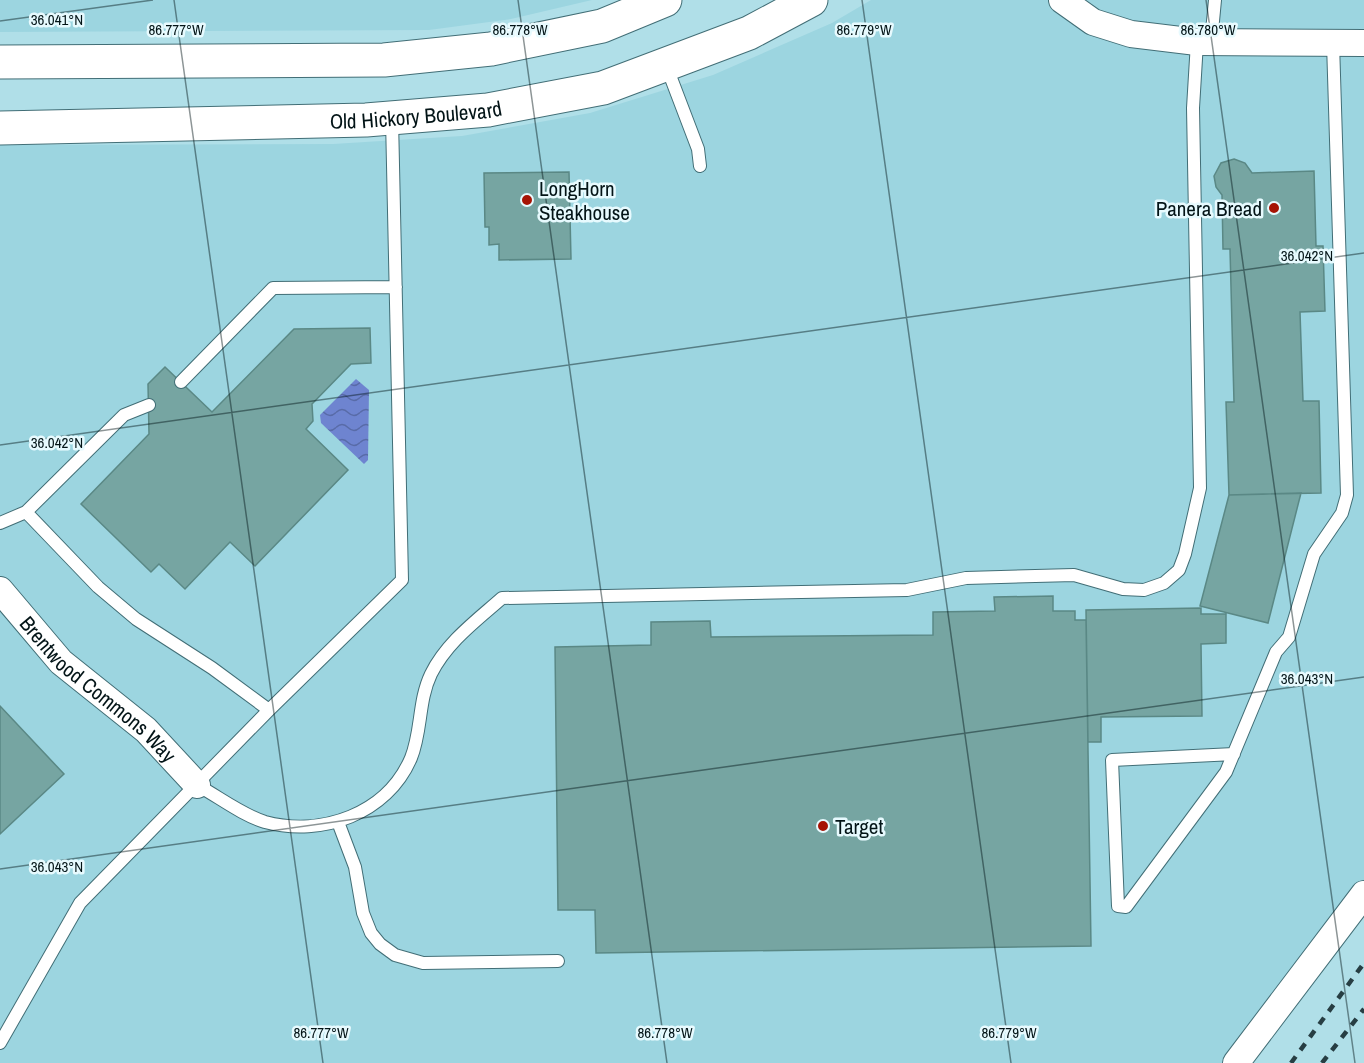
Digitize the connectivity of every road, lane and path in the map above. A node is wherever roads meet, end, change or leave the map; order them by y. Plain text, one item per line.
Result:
1 (665, 0) edge
2 (811, 0) edge
3 (1062, 0) edge
4 (1215, 0) edge
5 (1204, 42) junction
6 (1333, 43) junction
7 (1364, 43) edge
8 (0, 62) edge
9 (665, 64) junction
10 (392, 118) junction
11 (0, 128) edge
12 (700, 166) dead end
13 (396, 287) junction
14 (180, 382) dead end
15 (149, 405) dead end
16 (26, 512) junction
17 (0, 523) edge
18 (0, 590) edge
19 (269, 710) junction
20 (1234, 754) junction
21 (197, 785) junction
22 (338, 822) junction
23 (1364, 894) edge
24 (558, 962) dead end
25 (0, 1042) edge
26 (1236, 1063) edge

1 - 8 main road
2 - 9 main road, Old Hickory Boulevard
3 - 5 street
4 - 5 lane
5 - 6 street
5 - 22 lane
6 - 7 street
6 - 20 lane
9 - 10 main road, Old Hickory Boulevard
9 - 12 lane
10 - 11 main road, Old Hickory Boulevard
10 - 13 lane
13 - 14 lane
13 - 19 lane
15 - 16 lane
16 - 17 lane
16 - 19 lane
18 - 21 street, Brentwood Commons Way
19 - 21 lane
20 - 20 lane
21 - 22 lane
21 - 25 lane
22 - 24 lane
23 - 26 street

